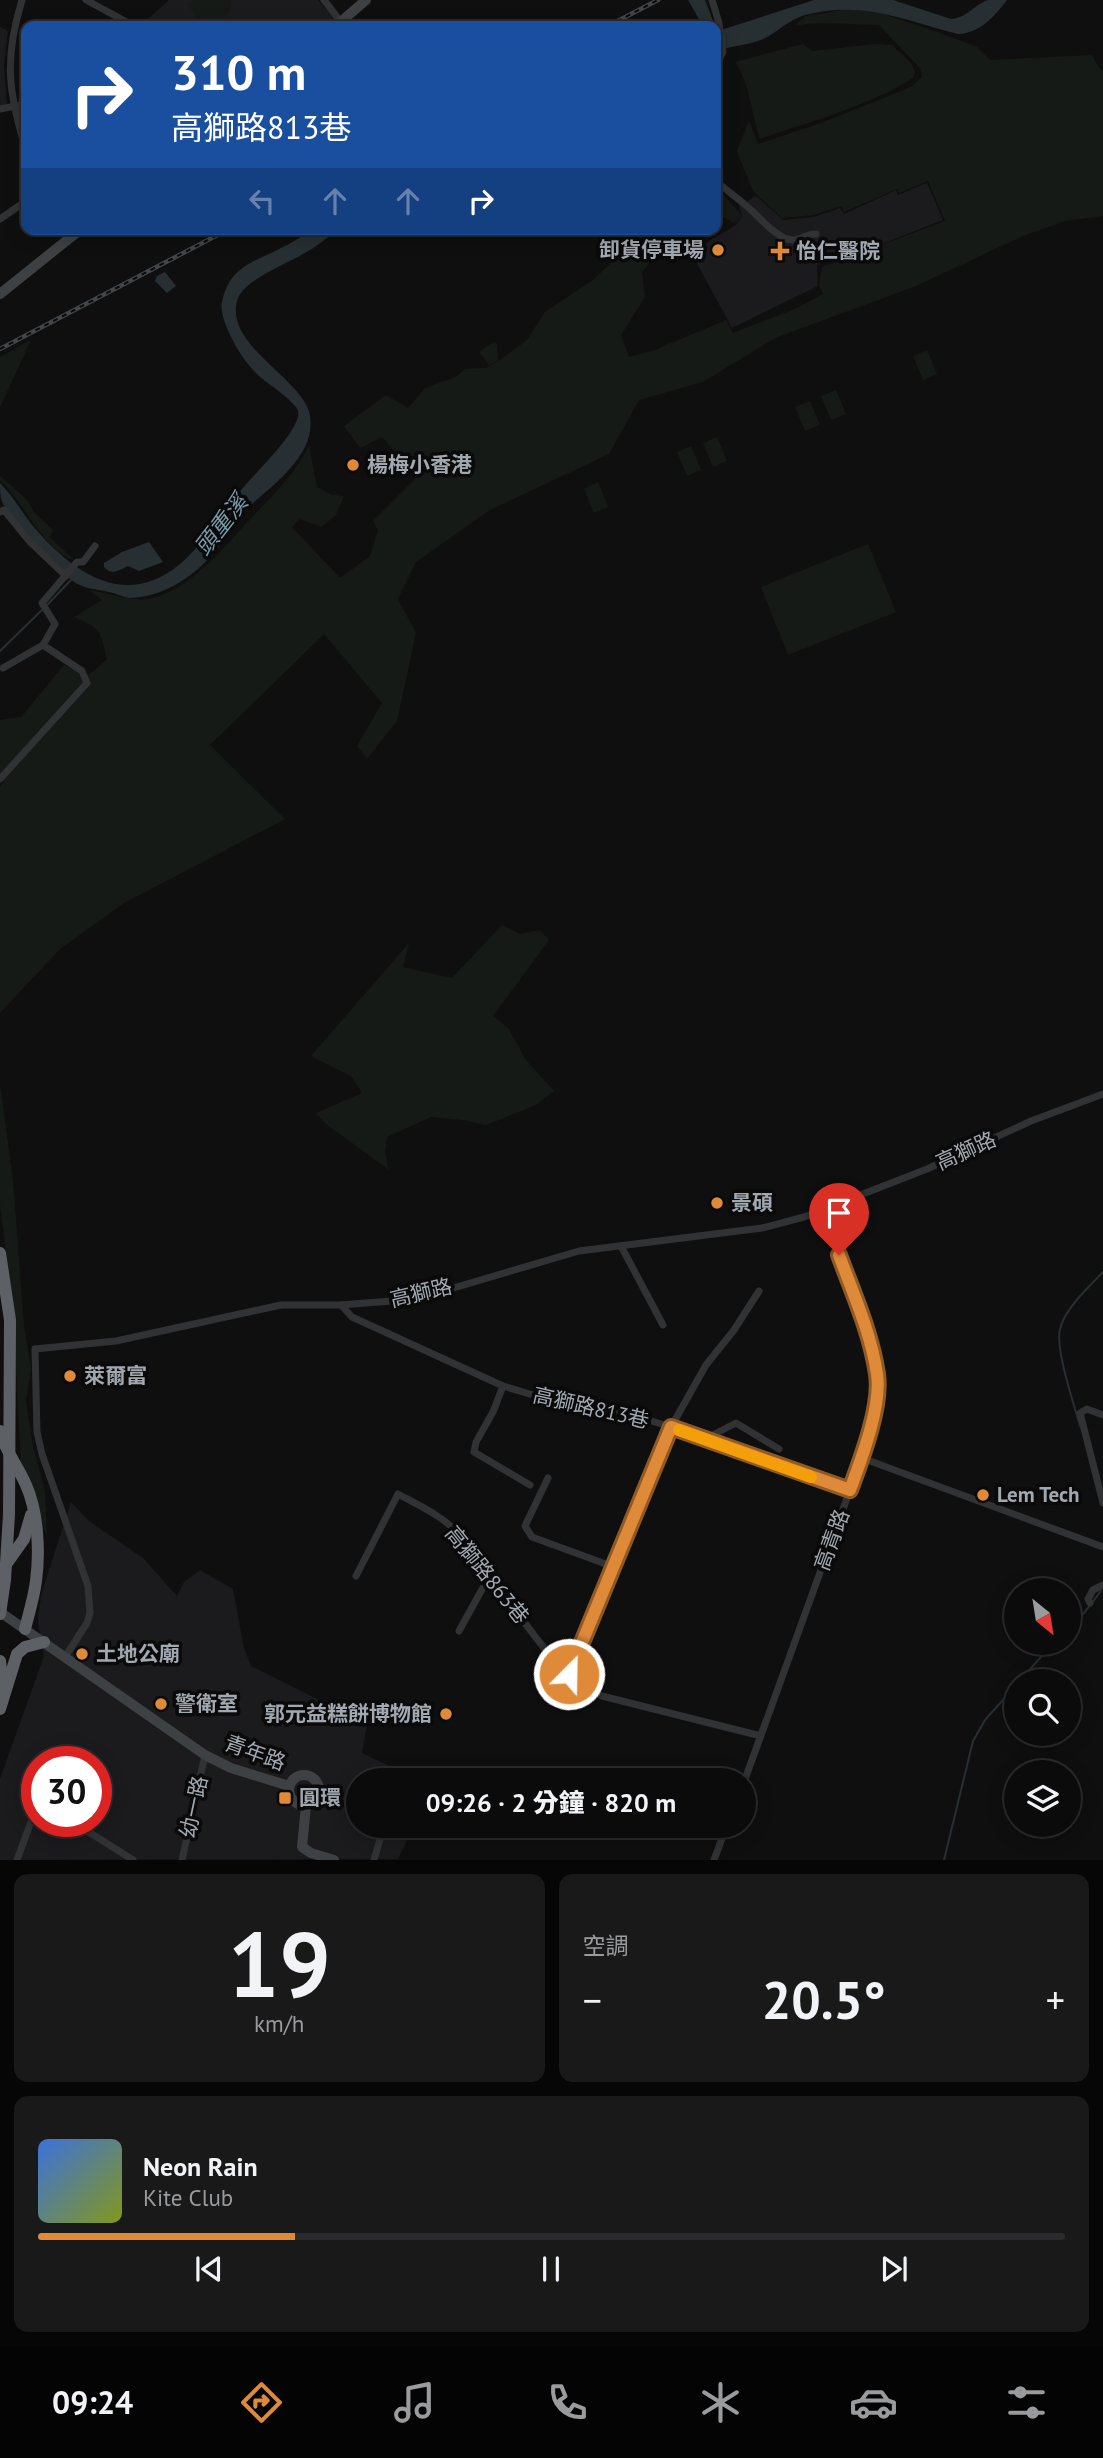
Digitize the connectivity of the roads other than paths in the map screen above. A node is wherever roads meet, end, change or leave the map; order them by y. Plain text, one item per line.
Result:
1 (22, 0) edge
2 (86, 0) edge
3 (324, 0) edge
4 (366, 0) edge
5 (712, 0) edge
6 (125, 21) edge
7 (338, 21) edge
8 (345, 21) edge
9 (718, 21) edge
10 (721, 38) edge
11 (721, 56) edge
12 (21, 105) edge
13 (14, 107) junction
14 (0, 109) edge
15 (21, 132) edge
16 (721, 185) edge
17 (21, 204) edge
18 (0, 219) edge
19 (816, 234) dead end
20 (68, 235) edge
21 (0, 294) edge
22 (0, 512) edge
23 (95, 546) dead end
24 (67, 575) junction
25 (43, 645) junction
26 (3, 668) dead end
27 (0, 779) edge
28 (1103, 1094) edge
29 (621, 1245) junction
30 (0, 1253) edge
31 (839, 1255) dead end
32 (759, 1291) dead end
33 (341, 1306) junction
34 (663, 1325) dead end
35 (503, 1386) junction
36 (1103, 1415) edge
37 (671, 1427) junction
38 (0, 1431) edge
39 (705, 1439) junction
40 (779, 1449) dead end
41 (862, 1458) junction
42 (548, 1478) dead end
43 (530, 1485) dead end
44 (850, 1490) junction
45 (1103, 1503) edge
46 (32, 1511) junction
47 (1103, 1547) edge
48 (614, 1567) junction
49 (0, 1573) edge
50 (490, 1575) junction
51 (356, 1576) dead end
52 (1103, 1585) edge
53 (1090, 1603) dead end
54 (2, 1614) edge
55 (25, 1629) junction
56 (459, 1630) dead end
57 (44, 1642) junction
58 (65, 1657) junction
59 (1, 1667) edge
60 (569, 1674) junction
61 (1, 1704) edge
62 (761, 1736) junction
63 (205, 1755) junction
64 (749, 1768) edge
65 (289, 1786) junction
66 (306, 1806) junction
67 (25, 1837) edge
68 (97, 1837) edge
69 (380, 1838) edge
70 (722, 1838) edge
71 (17, 1860) edge
72 (133, 1860) edge
73 (182, 1860) edge
74 (334, 1860) edge
75 (373, 1860) edge
76 (714, 1860) edge

1 - 13 street
2 - 6 street
3 - 7 street
4 - 8 street
5 - 9 street
10 - 11 street
12 - 13 street
13 - 14 street
13 - 15 street
16 - 19 street
17 - 18 street
20 - 21 street
22 - 24 street
23 - 24 street
24 - 25 street
25 - 26 street
25 - 27 street
28 - 29 street, 高獅路
29 - 33 street, 高獅路
29 - 34 street
30 - 54 highway, bridge
31 - 41 street, 高青路
32 - 37 street
33 - 35 street, 高獅路813巷
33 - 58 street, 高獅路
35 - 37 street, 高獅路813巷
35 - 43 street
36 - 45 street
37 - 39 street, 高獅路813巷
37 - 48 street
38 - 46 highway
39 - 40 street
39 - 44 street, 高獅路813巷
41 - 44 street, 高青路
41 - 47 street
42 - 48 street
44 - 62 street, 高青路
46 - 49 highway, bridge
46 - 55 highway
48 - 60 street
50 - 51 street, 高獅路863巷
50 - 56 street
50 - 60 street, 高獅路863巷
52 - 53 street
54 - 55 street, 青年路
55 - 57 street, 青年路
57 - 58 street, 青年路
57 - 61 highway
58 - 63 street, 青年路
59 - 61 highway
60 - 62 street, 高獅路863巷
62 - 64 street, 高青路
63 - 65 street, 青年路
63 - 73 street, 幼一路
65 - 66 street, 青年路
65 - 66 street, 青年路
66 - 74 street
67 - 71 street
68 - 72 street
69 - 75 street
70 - 76 street

